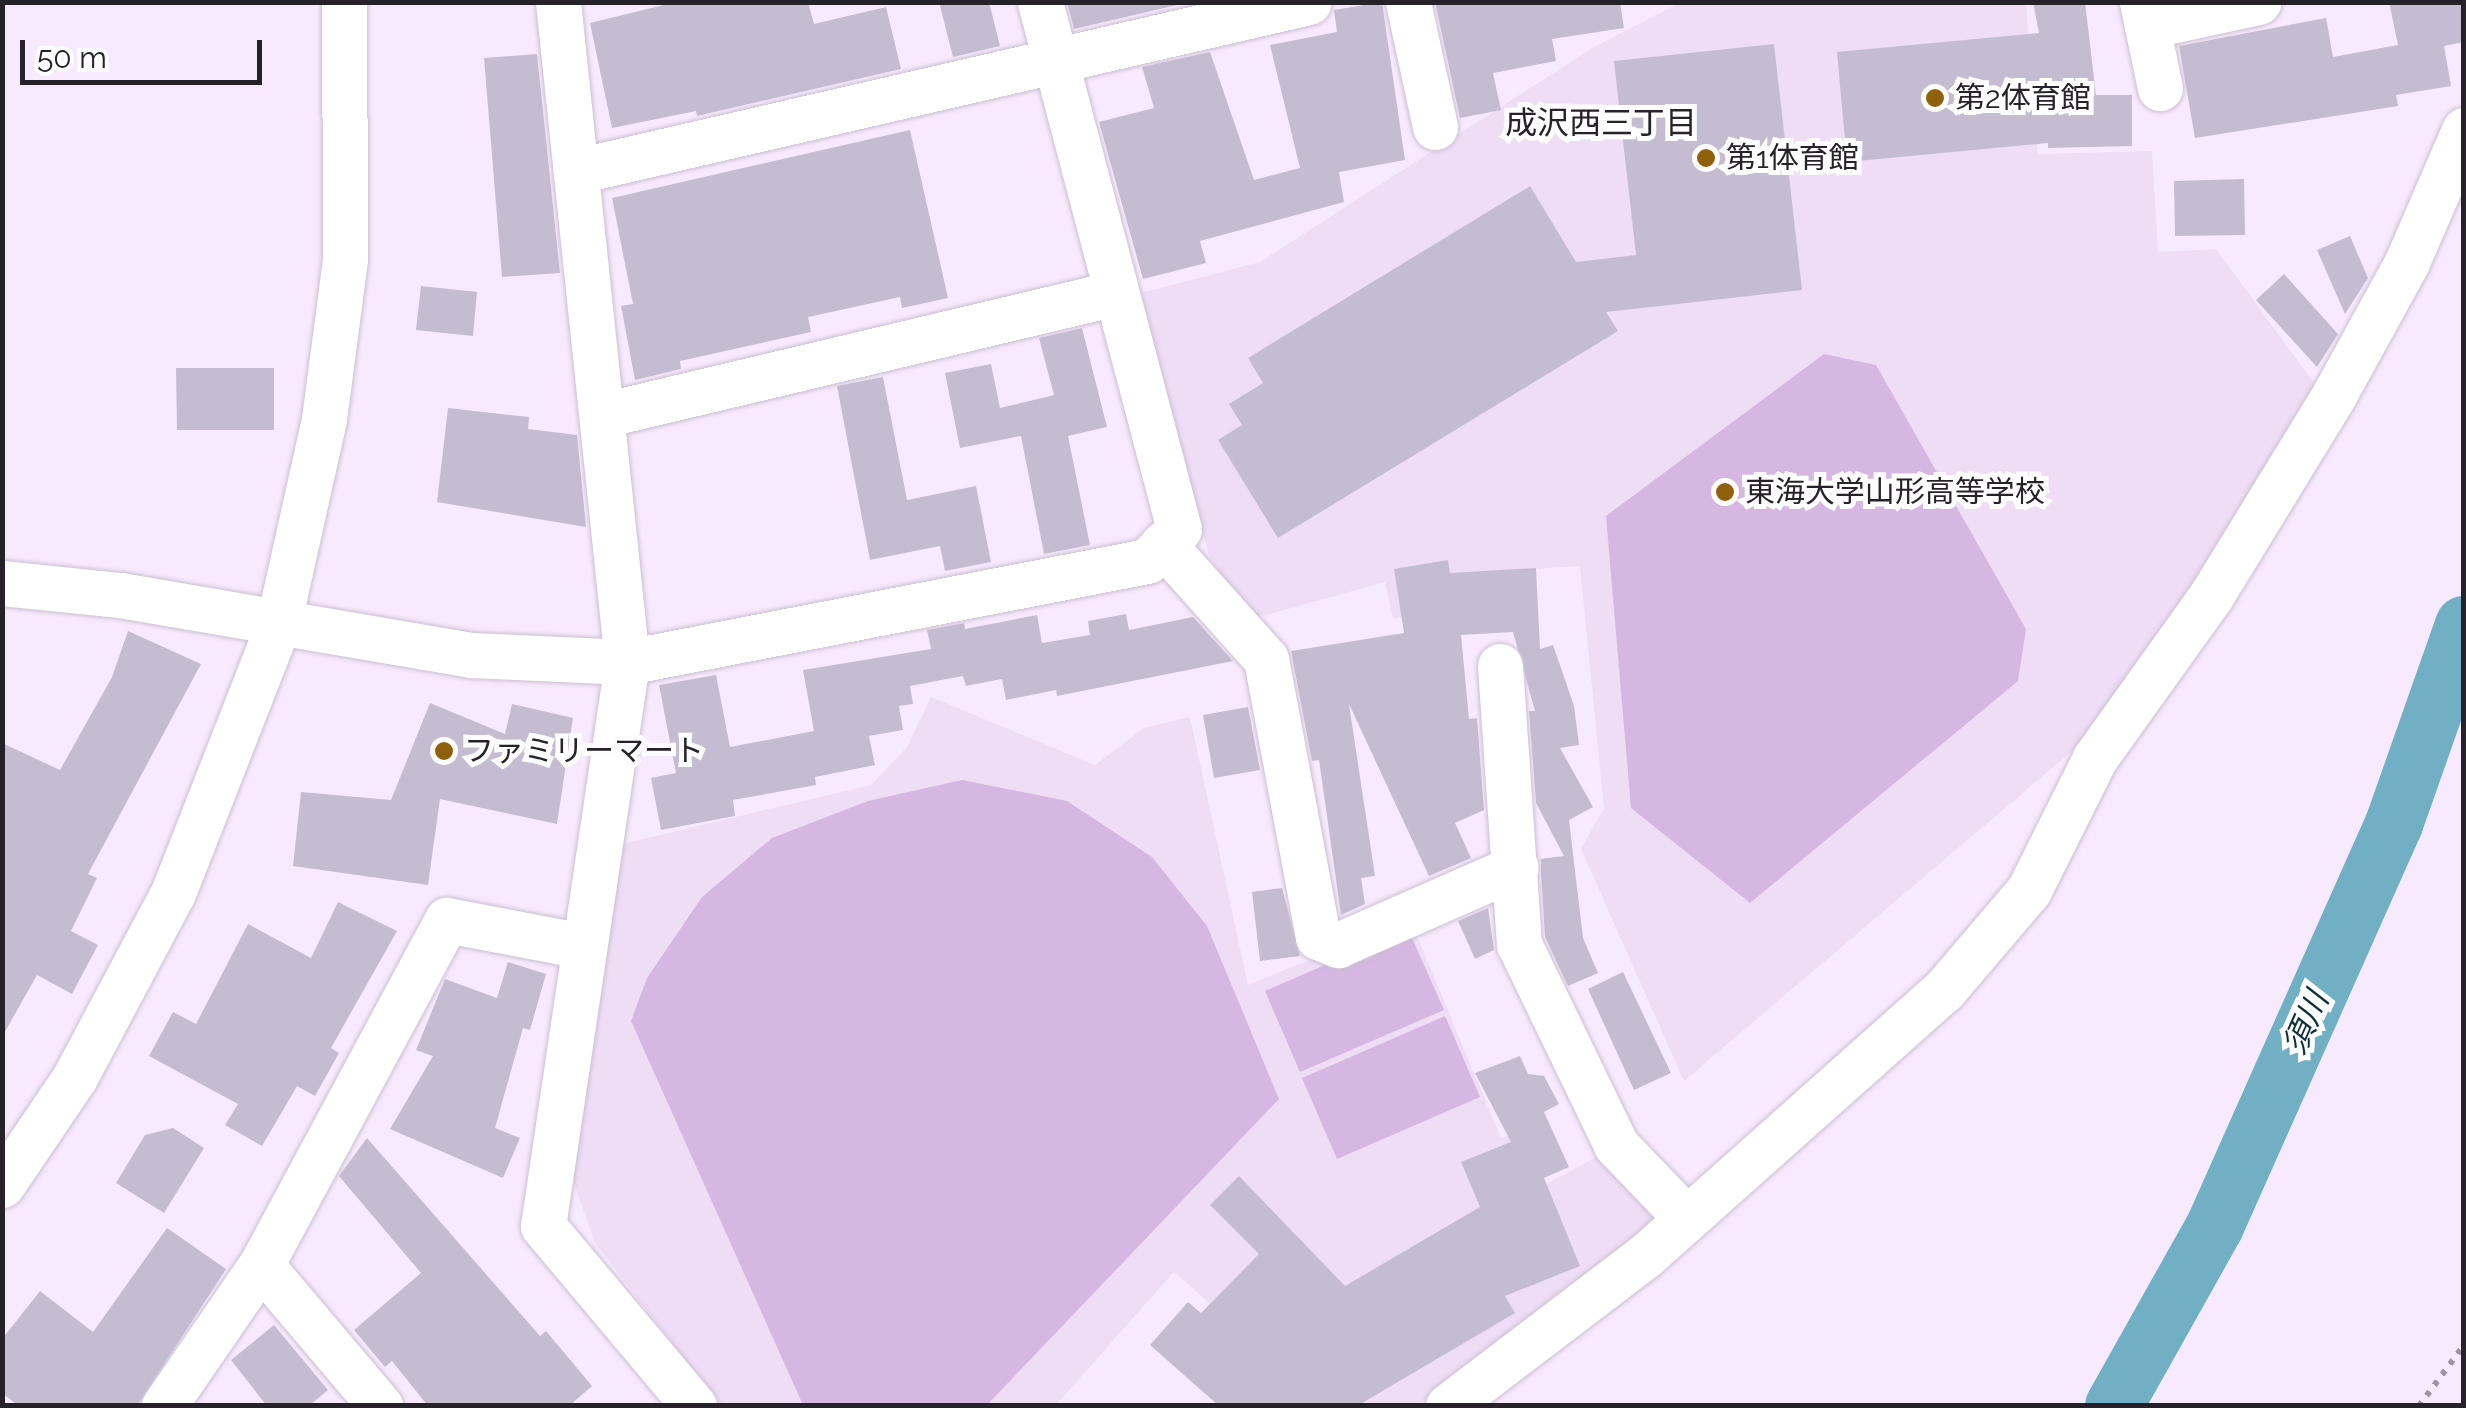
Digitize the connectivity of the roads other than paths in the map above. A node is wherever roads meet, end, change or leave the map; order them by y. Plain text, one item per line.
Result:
1 (344, 2) edge
2 (558, 2) edge
3 (1040, 2) edge
4 (1309, 2) edge
5 (1408, 2) edge
6 (2258, 2) edge
7 (1232, 11) edge
8 (2145, 14) edge
9 (1057, 61) junction
10 (2160, 88) dead end
11 (1436, 126) dead end
12 (2464, 130) edge
13 (577, 172) junction
14 (1116, 292) junction
15 (603, 415) junction
16 (1164, 544) junction
17 (2, 584) edge
18 (278, 625) junction
19 (627, 662) junction
20 (1500, 666) dead end
21 (1516, 867) junction
22 (584, 946) junction
23 (2, 1185) edge
24 (1685, 1217) junction
25 (261, 1265) junction
26 (164, 1406) edge
27 (380, 1406) edge
28 (694, 1406) edge
29 (1448, 1406) edge

1 - 18 street
2 - 13 street
3 - 9 street
4 - 7 street
5 - 11 street
6 - 8 street
7 - 9 street
8 - 10 street
9 - 13 street
9 - 14 street
12 - 24 street
13 - 15 street
14 - 15 street
14 - 16 street
15 - 19 street
16 - 19 street
16 - 21 street
17 - 18 street
18 - 19 street
18 - 23 street
19 - 22 street
20 - 21 street
21 - 24 street
22 - 25 street
22 - 28 street
24 - 29 street
25 - 26 street
25 - 27 street

